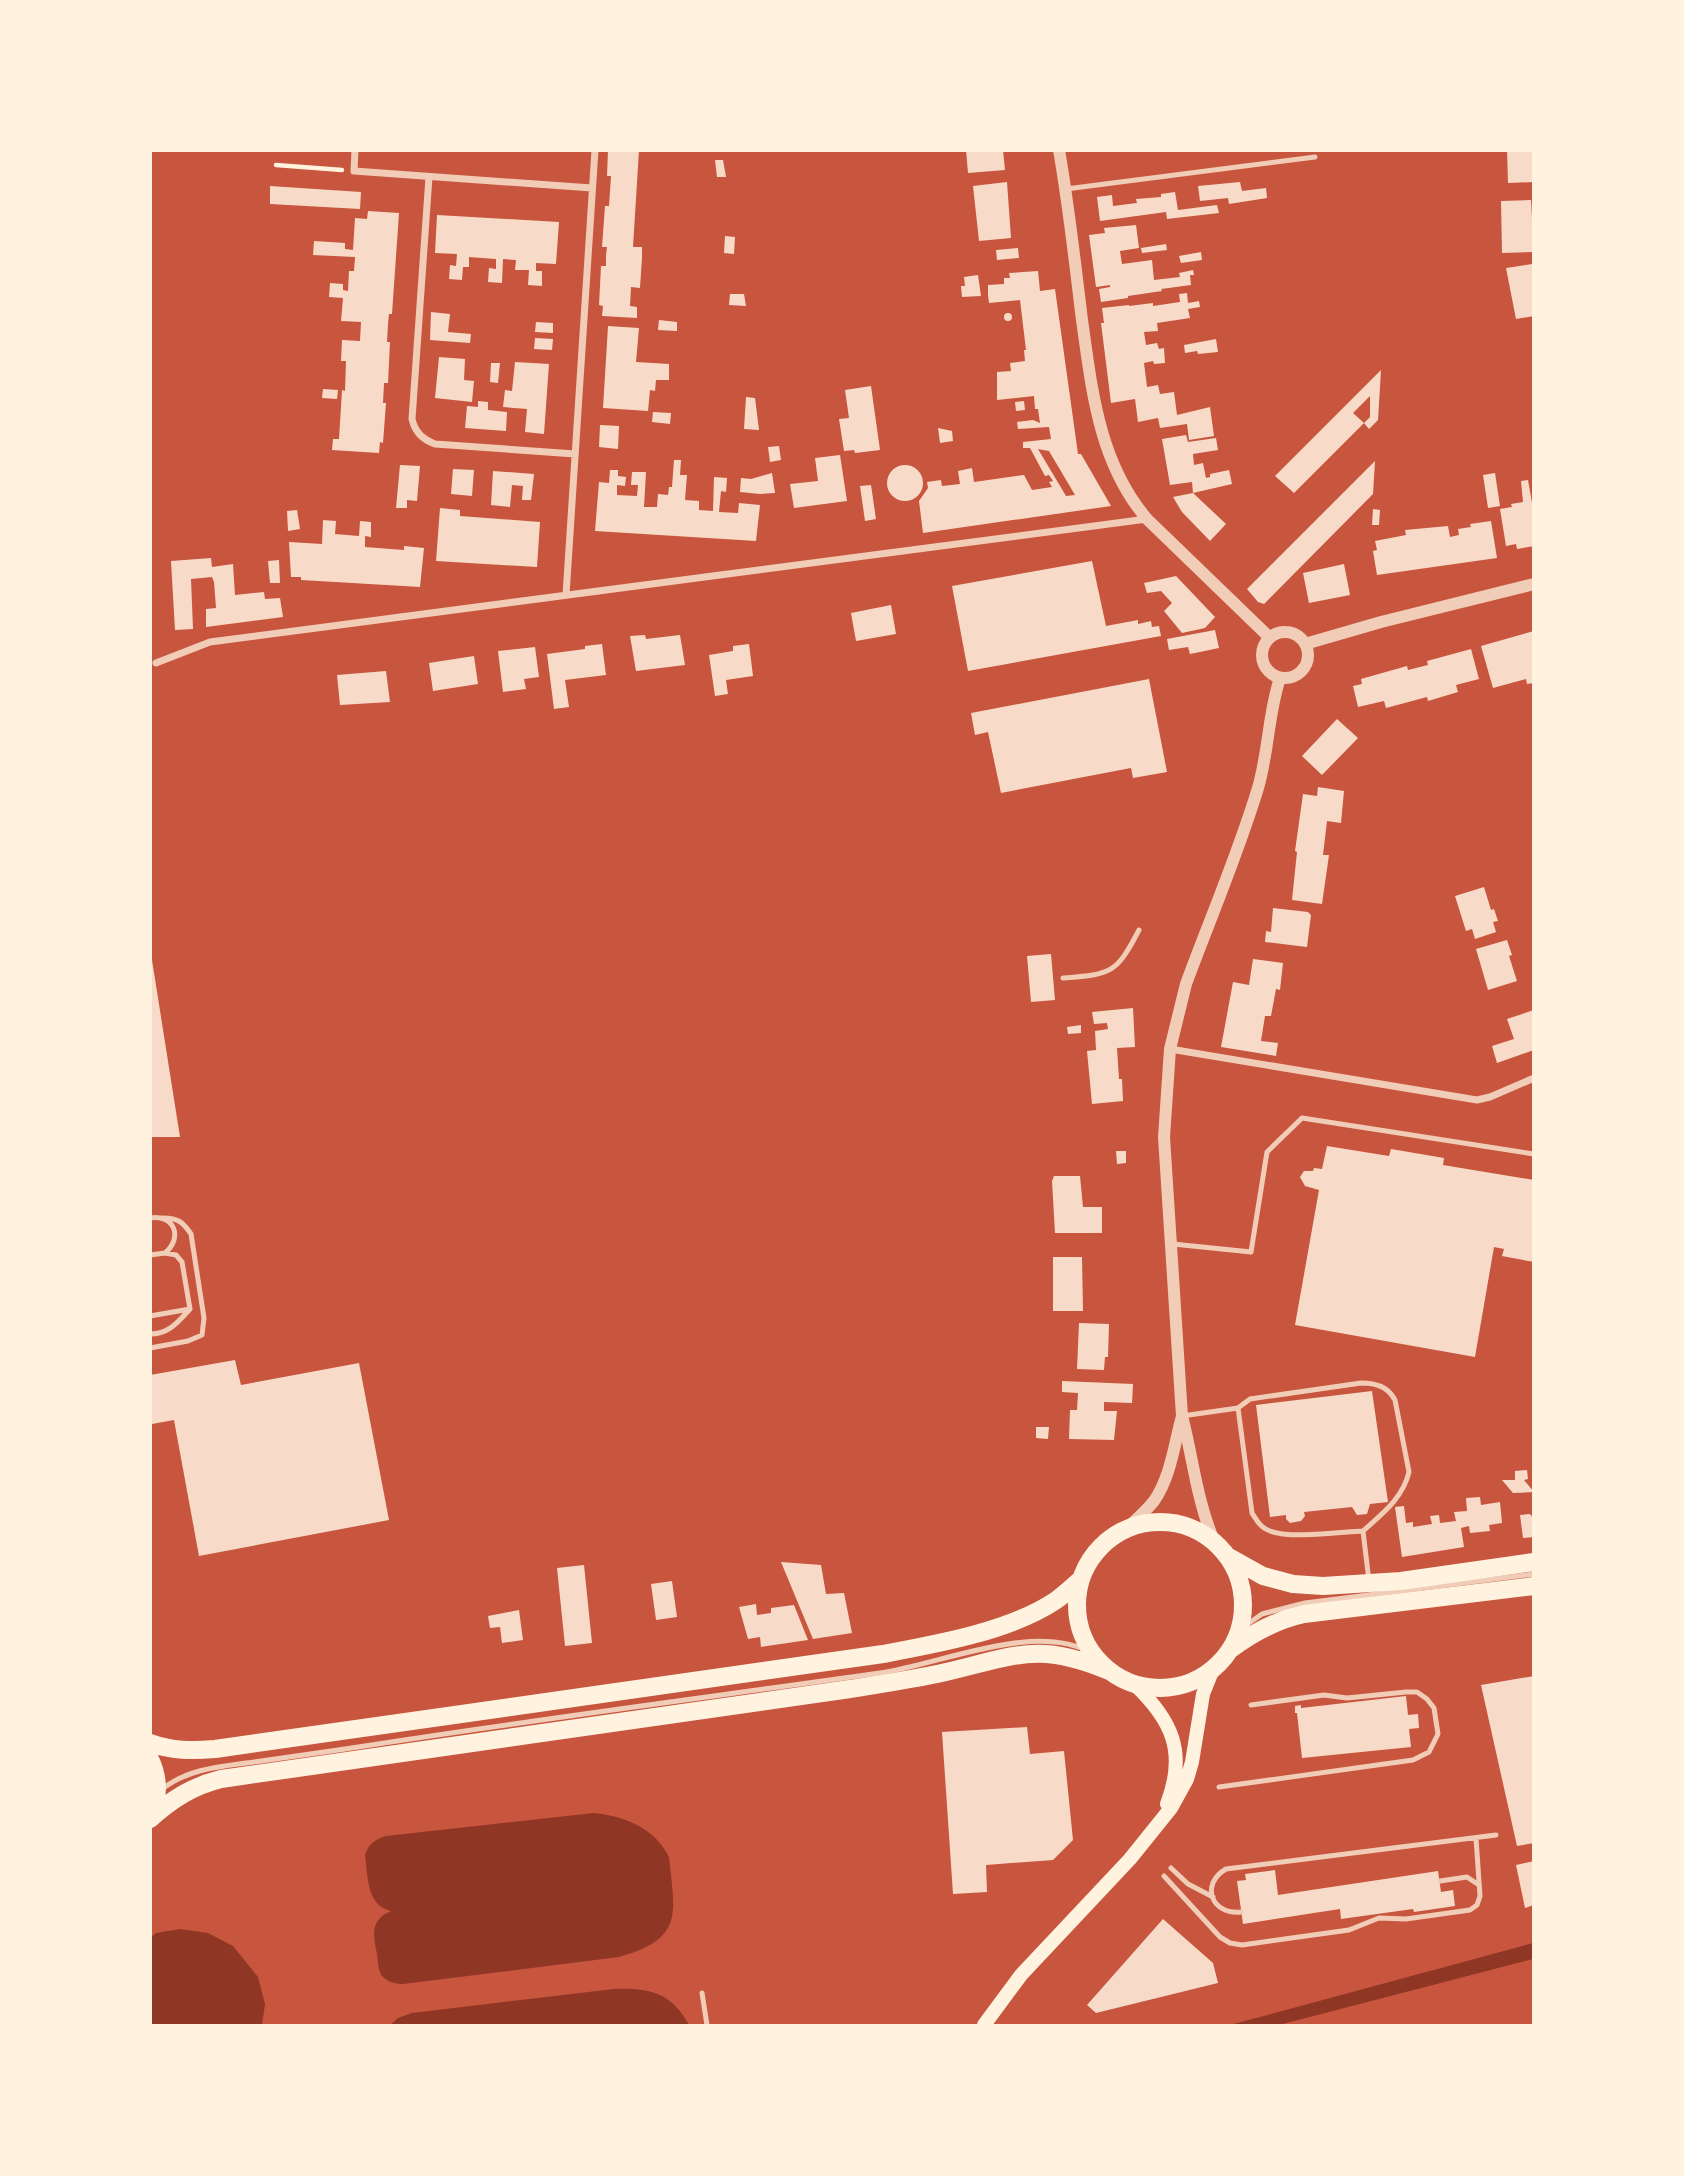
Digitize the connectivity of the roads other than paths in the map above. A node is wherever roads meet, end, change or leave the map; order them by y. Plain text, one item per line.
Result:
1 (355, 150) edge
2 (595, 150) edge
3 (1059, 150) edge
4 (1315, 157) dead end
5 (429, 177) junction
6 (592, 188) junction
7 (1066, 189) junction
8 (575, 454) junction
9 (1147, 519) junction
10 (1534, 584) edge
11 (566, 595) junction
12 (1269, 637) junction
13 (1305, 644) junction
14 (156, 663) dead end
15 (1280, 678) junction
16 (1139, 930) dead end
17 (1063, 978) dead end
18 (1170, 1049) junction
19 (1534, 1078) edge
20 (1534, 1154) edge
21 (150, 1218) edge
22 (163, 1218) junction
23 (1170, 1244) junction
24 (165, 1253) junction
25 (150, 1255) edge
26 (190, 1309) junction
27 (150, 1315) edge
28 (150, 1334) edge
29 (150, 1349) edge
30 (1238, 1408) junction
31 (1182, 1416) junction
32 (1126, 1529) junction
33 (1363, 1531) junction
34 (1221, 1549) junction
35 (1534, 1562) edge
36 (1534, 1574) edge
37 (1080, 1580) junction
38 (1370, 1584) junction
39 (1534, 1586) edge
40 (1239, 1630) junction
41 (1231, 1649) junction
42 (1091, 1653) junction
43 (1213, 1669) junction
44 (1109, 1671) junction
45 (1134, 1684) junction
46 (1251, 1705) dead end
47 (150, 1743) edge
48 (150, 1759) edge
49 (1219, 1787) dead end
50 (157, 1796) junction
51 (150, 1818) edge
52 (1153, 1832) junction
53 (1496, 1835) dead end
54 (1476, 1838) junction
55 (1171, 1868) dead end
56 (1164, 1876) dead end
57 (1440, 1881) dead end
58 (1479, 1885) junction
59 (1213, 1897) junction
60 (1241, 1912) dead end
61 (702, 1993) dead end
62 (707, 2025) edge
63 (984, 2025) edge

1 - 5 street
2 - 6 street
3 - 7 street
4 - 7 lane
5 - 6 street
5 - 8 street
6 - 8 street
7 - 9 street
8 - 11 street
9 - 11 street
9 - 12 street
10 - 13 street
11 - 14 street
12 - 13 street
12 - 15 street
13 - 15 street
15 - 18 street
16 - 17 lane
18 - 19 street
18 - 23 street
20 - 23 lane
21 - 22 lane
22 - 24 lane
22 - 29 lane
23 - 31 street
24 - 25 lane
24 - 26 lane
26 - 27 lane
26 - 28 lane
30 - 31 lane
30 - 33 lane
30 - 33 lane
31 - 32 street
31 - 34 street
32 - 34 main road
32 - 37 main road
33 - 38 lane
34 - 38 main road
34 - 40 main road
35 - 38 main road
36 - 40 lane
37 - 42 main road
37 - 47 main road
39 - 41 main road
40 - 41 main road
41 - 43 main road
42 - 44 main road
42 - 50 lane
43 - 45 main road
43 - 52 main road
44 - 45 main road
44 - 51 main road
45 - 52 main road
46 - 49 lane
48 - 50 main road
50 - 51 main road
52 - 63 main road
53 - 54 lane
54 - 58 lane
54 - 59 lane
55 - 59 lane
56 - 58 lane
57 - 58 lane
59 - 60 lane
61 - 62 lane

